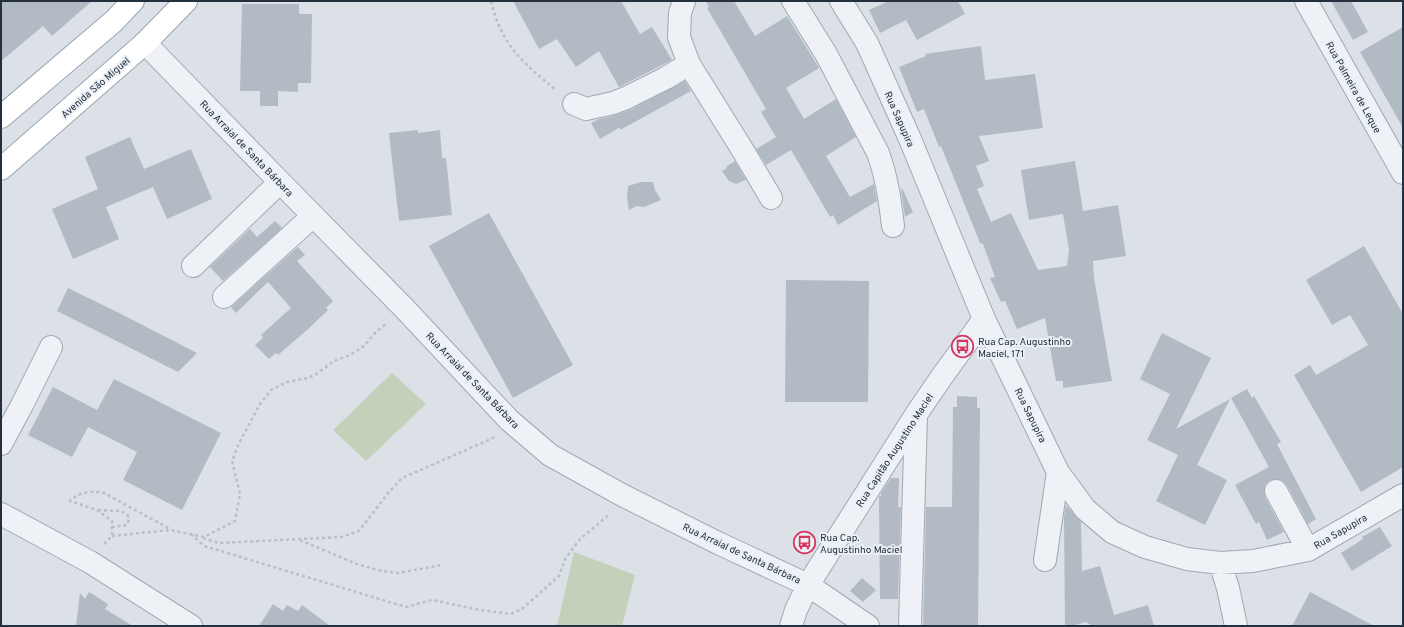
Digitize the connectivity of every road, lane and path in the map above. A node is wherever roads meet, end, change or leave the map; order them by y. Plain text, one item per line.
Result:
1 (133, 1) edge
2 (186, 1) edge
3 (491, 1) edge
4 (684, 1) edge
5 (793, 1) edge
6 (841, 1) edge
7 (1306, 1) edge
8 (145, 43) junction
9 (689, 64) junction
10 (574, 104) joint
11 (1, 117) edge
12 (910, 140) junction
13 (878, 153) junction
14 (1, 169) edge
15 (1403, 173) edge
16 (280, 182) junction
17 (771, 198) dead end
18 (313, 216) junction
19 (892, 226) dead end
20 (193, 266) dead end
21 (224, 297) dead end
22 (404, 308) junction
23 (984, 319) junction
24 (51, 347) dead end
25 (916, 413) junction
26 (509, 420) junction
27 (1, 444) edge
28 (1058, 472) junction
29 (1276, 491) dead end
30 (622, 495) junction
31 (1403, 495) edge
32 (97, 510) junction
33 (1, 514) edge
34 (112, 527) junction
35 (170, 530) junction
36 (191, 534) junction
37 (112, 536) junction
38 (298, 539) junction
39 (1308, 550) junction
40 (1045, 560) dead end
41 (90, 562) junction
42 (1220, 563) junction
43 (442, 566) dead end
44 (808, 585) junction
45 (191, 626) edge
46 (790, 626) edge
47 (868, 626) edge
48 (910, 626) edge
49 (1236, 626) edge

1 - 11 main road
2 - 8 main road, Avenida São Miguel
3 - 10 path
4 - 9 street
5 - 13 street
6 - 12 street, Rua Sapupira
7 - 15 street, Rua Palmeira de Leque
8 - 14 main road, Avenida São Miguel
8 - 16 street, Rua Arraial de Santa Bárbara
9 - 10 street
9 - 17 street
12 - 13 street
12 - 23 street, Rua Sapupira
13 - 19 street
16 - 18 street, Rua Arraial de Santa Bárbara
16 - 20 street
18 - 21 street
18 - 22 street, Rua Arraial de Santa Bárbara
22 - 26 street, Rua Arraial de Santa Bárbara
22 - 36 path
23 - 25 street, Rua Capitão Augustino Maciel
23 - 28 street, Rua Sapupira
24 - 27 street
25 - 44 street, Rua Capitão Augustino Maciel
25 - 48 street
26 - 30 street, Rua Arraial de Santa Bárbara
26 - 38 path
28 - 40 street
28 - 42 street, Rua Sapupira
29 - 39 street
30 - 36 path
30 - 44 street, Rua Arraial de Santa Bárbara
31 - 39 street, Rua Sapupira
32 - 34 path
32 - 34 path
32 - 35 path
33 - 41 street
34 - 37 path
35 - 36 path
35 - 37 path
36 - 38 path
37 - 41 path
38 - 43 path
39 - 42 street, Rua Sapupira
41 - 45 street
42 - 49 street
44 - 46 street, Rua Capitão Augustino Maciel
44 - 47 street, Rua Arraial de Santa Bárbara

